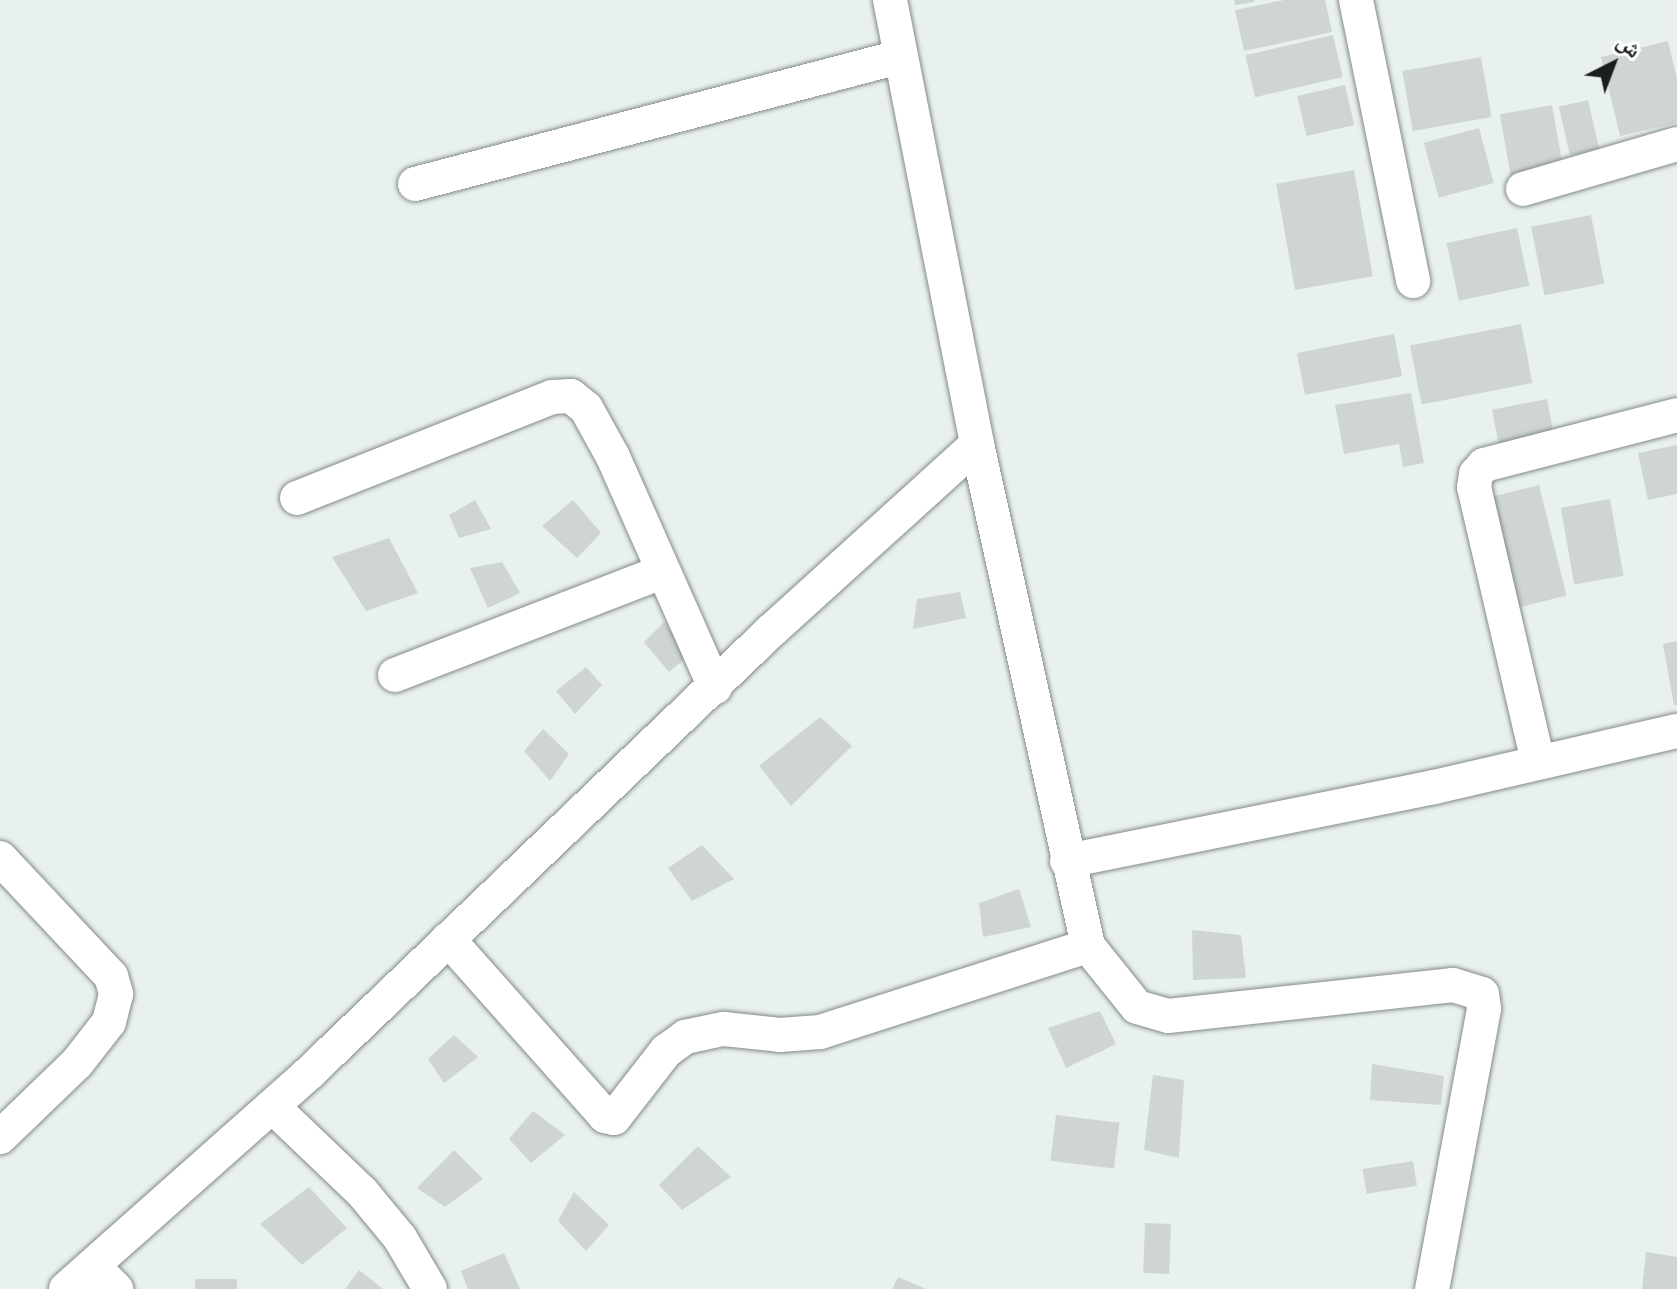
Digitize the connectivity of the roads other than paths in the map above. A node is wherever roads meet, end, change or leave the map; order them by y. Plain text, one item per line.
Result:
1 (890, 0) edge
2 (1356, 0) edge
3 (899, 57) junction
4 (1677, 144) edge
5 (415, 184) dead end
6 (1523, 189) dead end
7 (1413, 281) dead end
8 (1677, 415) edge
9 (977, 444) junction
10 (297, 498) dead end
11 (662, 572) junction
12 (395, 675) dead end
13 (715, 687) junction
14 (1677, 731) edge
15 (1538, 762) junction
16 (0, 858) edge
17 (1067, 861) junction
18 (448, 939) junction
19 (1088, 946) junction
20 (272, 1106) junction
21 (0, 1137) edge
22 (104, 1278) edge
23 (66, 1289) edge
24 (430, 1289) edge
25 (1432, 1289) edge

1 - 3 street
2 - 7 street
3 - 5 street
3 - 9 street
4 - 6 street
8 - 15 street
9 - 13 street
9 - 17 street
10 - 11 street
11 - 12 street
11 - 13 street
13 - 18 street
14 - 15 street
15 - 17 street
16 - 21 street
17 - 19 street
18 - 19 street
18 - 20 street
19 - 25 street
20 - 22 street
20 - 24 street
22 - 23 street

